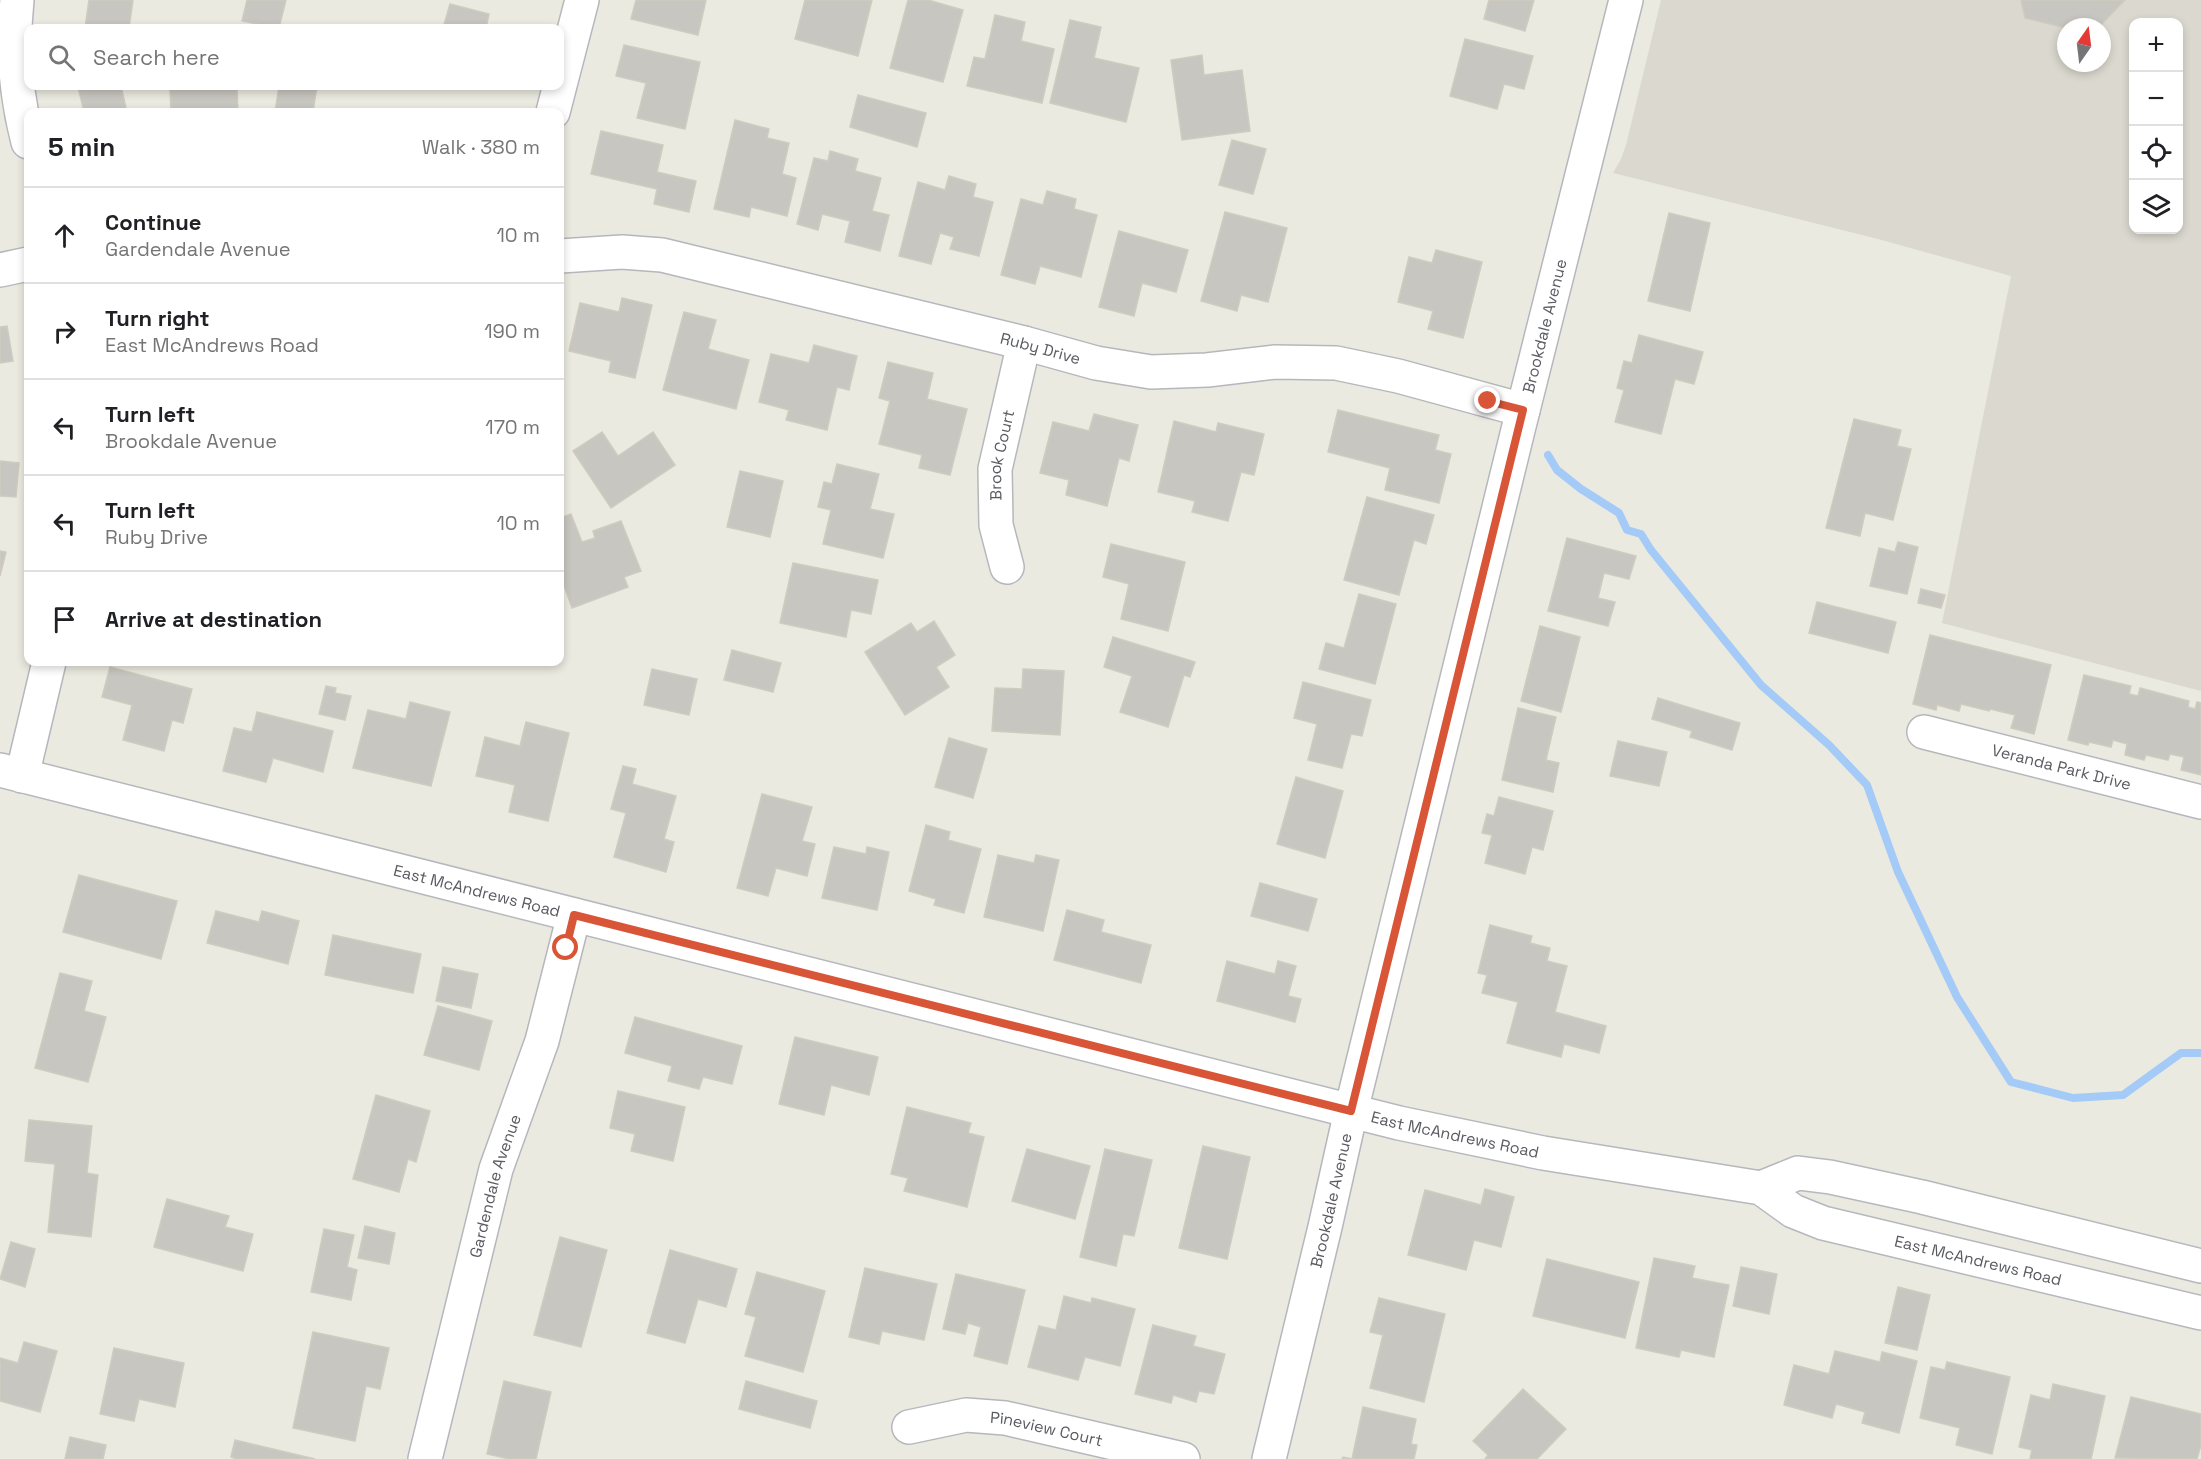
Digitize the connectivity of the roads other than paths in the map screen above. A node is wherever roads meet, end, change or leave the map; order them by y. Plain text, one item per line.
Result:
1 (17, 0) edge
2 (582, 0) edge
3 (1626, 0) edge
4 (564, 70) edge
5 (559, 90) edge
6 (554, 108) edge
7 (24, 126) edge
8 (564, 256) edge
9 (24, 265) edge
10 (0, 270) edge
11 (1024, 343) junction
12 (1523, 410) junction
13 (1007, 567) dead end
14 (48, 666) edge
15 (1924, 732) dead end
16 (11, 773) edge
17 (2201, 802) edge
18 (574, 915) junction
19 (1351, 1111) junction
20 (1761, 1188) junction
21 (2201, 1266) edge
22 (2201, 1313) edge
23 (909, 1427) dead end
24 (425, 1459) edge
25 (1183, 1459) edge
26 (1269, 1459) edge

1 - 7 street
2 - 4 street
3 - 12 street, Brookdale Avenue
5 - 6 street
8 - 11 street, Ruby Drive
9 - 10 street
11 - 12 street, Ruby Drive
11 - 13 street, Brook Court
12 - 19 street, Brookdale Avenue
14 - 16 street
15 - 17 street, Veranda Park Drive
16 - 18 street, East McAndrews Road
18 - 19 street, East McAndrews Road
18 - 24 street, Gardendale Avenue
19 - 20 street, East McAndrews Road
19 - 26 street, Brookdale Avenue
20 - 21 street
20 - 22 street, East McAndrews Road
23 - 25 street, Pineview Court

